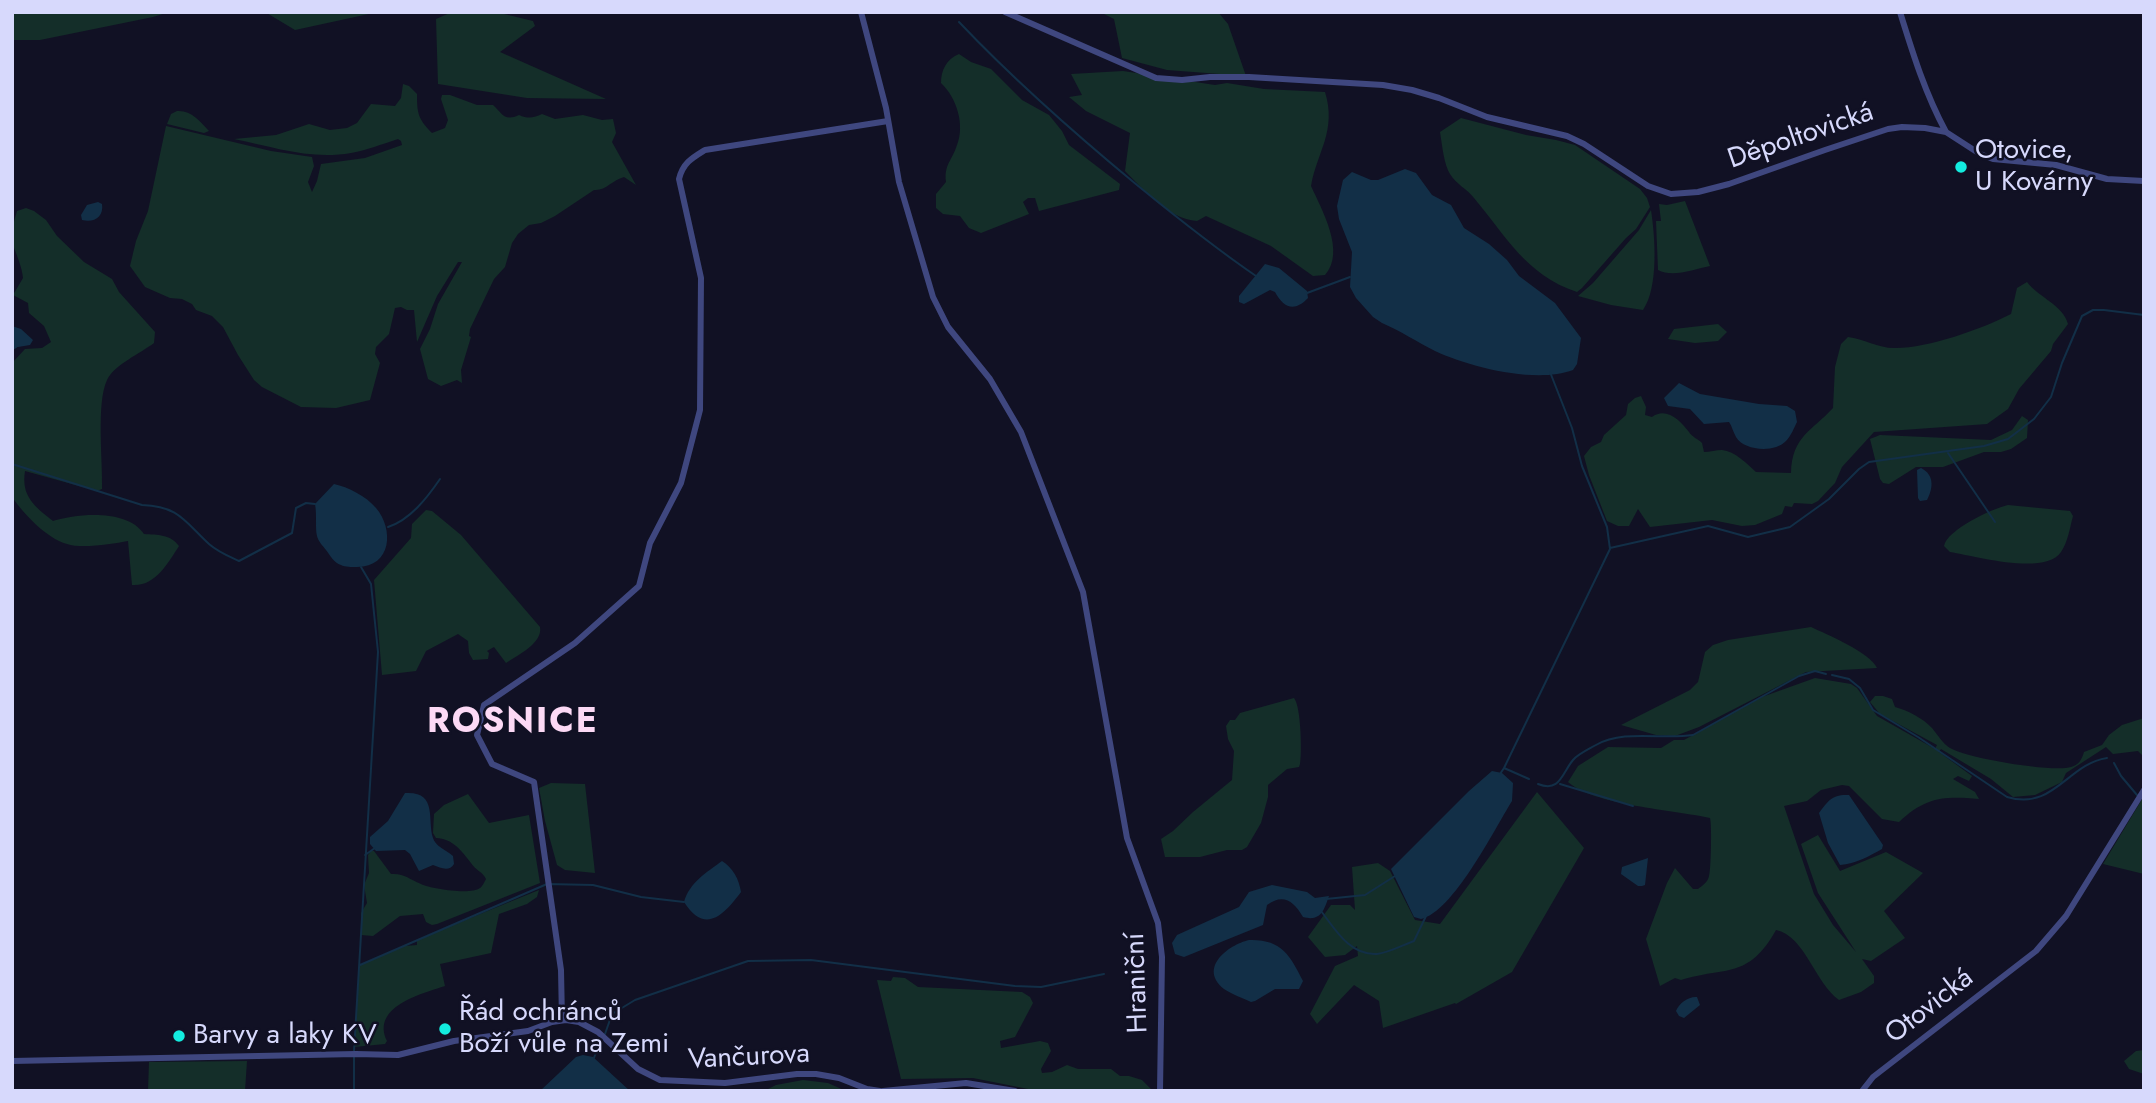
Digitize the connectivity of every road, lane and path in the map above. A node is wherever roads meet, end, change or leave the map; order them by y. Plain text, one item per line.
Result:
1 (861, 12) edge
2 (1005, 12) edge
3 (1900, 12) edge
4 (888, 121) junction
5 (1946, 132) junction
6 (2144, 181) edge
7 (2142, 792) edge
8 (562, 1020) junction
9 (12, 1061) edge
10 (881, 1091) edge
11 (1014, 1091) edge
12 (1160, 1091) edge
13 (1862, 1091) edge

1 - 4 street, Hraniční
2 - 5 street, Děpoltovická
3 - 5 street, Děpoltovická
4 - 8 street
4 - 12 street, Hraniční
5 - 6 street, Děpoltovická
7 - 13 street, Otovická
8 - 9 street
8 - 10 street, Vančurova
10 - 11 street, Vančurova

